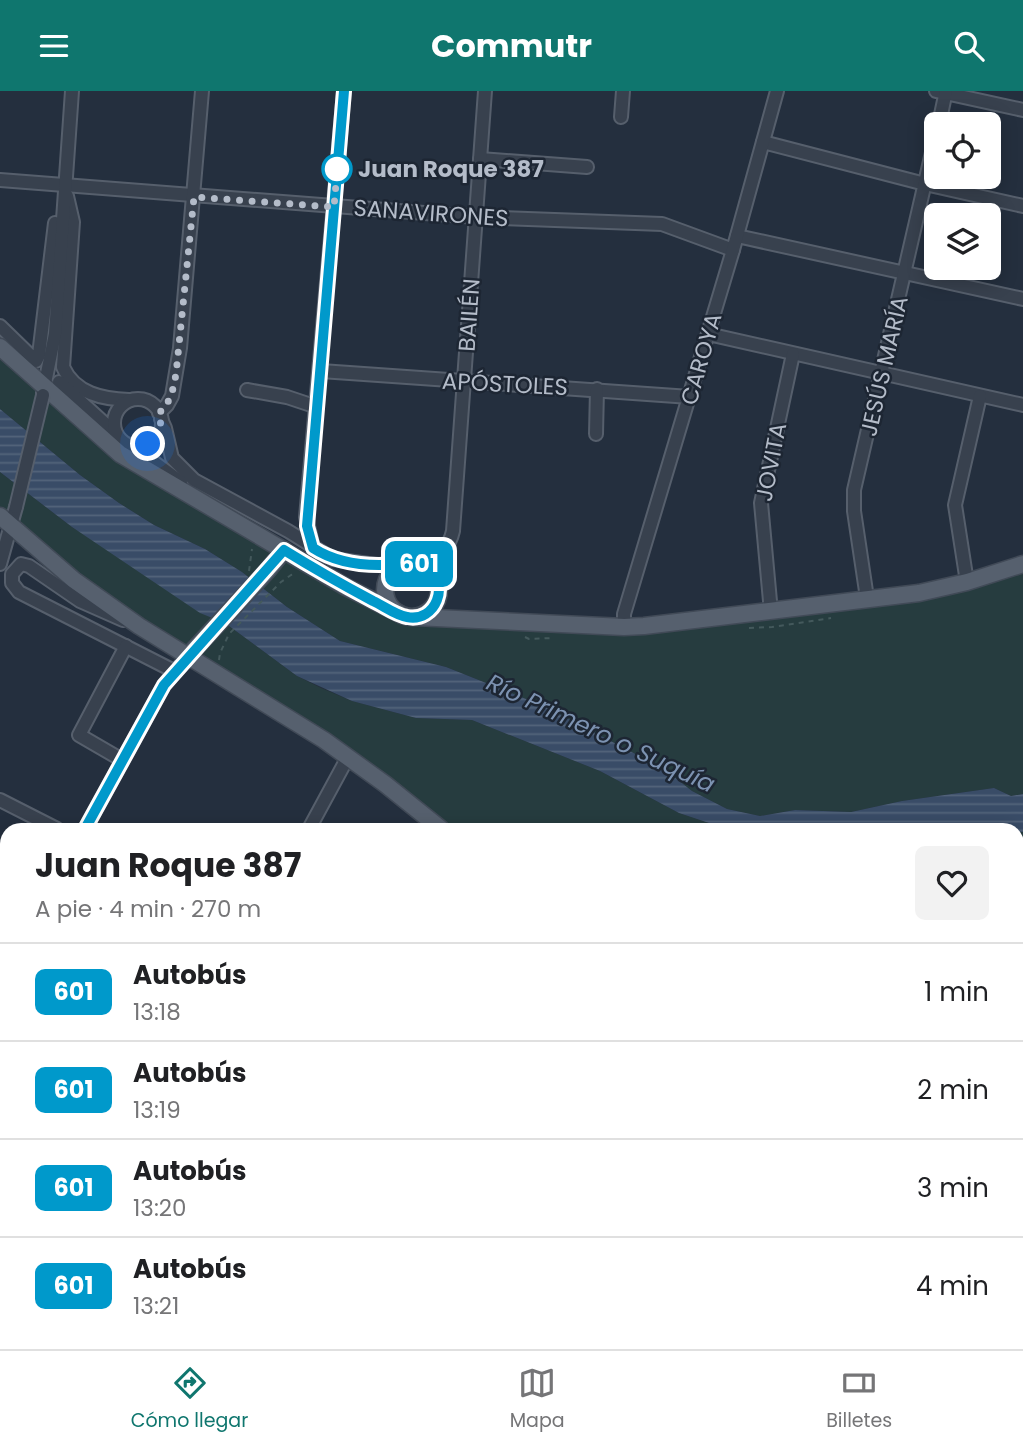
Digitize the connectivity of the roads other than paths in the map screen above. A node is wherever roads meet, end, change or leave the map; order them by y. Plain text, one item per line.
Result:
1 (72, 91) edge
2 (202, 91) edge
3 (344, 91) edge
4 (485, 91) edge
5 (623, 91) edge
6 (777, 91) edge
7 (943, 92) edge
8 (1023, 110) edge
9 (940, 112) edge
10 (621, 117) dead end
11 (763, 142) junction
12 (480, 159) junction
13 (587, 167) dead end
14 (0, 180) edge
15 (924, 184) edge
16 (64, 186) junction
17 (924, 188) edge
18 (948, 189) edge
19 (194, 197) junction
20 (1023, 205) edge
21 (334, 207) junction
22 (476, 216) junction
23 (737, 236) junction
24 (733, 250) junction
25 (905, 273) junction
26 (1023, 299) edge
27 (0, 325) edge
28 (708, 334) junction
29 (0, 347) edge
30 (793, 354) junction
31 (321, 371) junction
32 (883, 374) junction
33 (464, 383) junction
34 (53, 384) junction
35 (597, 389) junction
36 (247, 390) dead end
37 (980, 396) junction
38 (690, 397) junction
39 (129, 400) junction
40 (1023, 405) edge
41 (317, 407) junction
42 (160, 416) junction
43 (115, 433) junction
44 (596, 434) dead end
45 (133, 447) junction
46 (231, 519) junction
47 (6, 521) edge
48 (313, 548) junction
49 (284, 550) junction
50 (0, 564) edge
51 (402, 564) junction
52 (422, 564) junction
53 (1023, 564) edge
54 (967, 582) junction
55 (867, 598) junction
56 (771, 612) junction
57 (407, 616) junction
58 (139, 626) junction
59 (624, 627) junction
60 (126, 646) junction
61 (188, 656) junction
62 (174, 671) junction
63 (348, 757) junction
64 (122, 760) junction
65 (0, 800) edge
66 (45, 823) edge
67 (88, 823) edge
68 (312, 823) edge
69 (433, 823) edge

1 - 16 street
2 - 19 street
3 - 21 street
4 - 12 street, BAILÉN
5 - 10 street
6 - 11 street, CAROYA
7 - 8 street
7 - 9 street
11 - 15 street
11 - 23 street, CAROYA
12 - 13 street
12 - 22 street, BAILÉN
14 - 16 street, SANAVIRONES
16 - 19 street, SANAVIRONES
16 - 27 street
16 - 34 street
16 - 34 street
17 - 25 street, JESÚS MARÍA
18 - 20 street
19 - 21 street, SANAVIRONES
19 - 42 street
21 - 22 street, SANAVIRONES
21 - 31 street
22 - 24 street, SANAVIRONES
22 - 33 street, BAILÉN
23 - 24 street, CAROYA
23 - 25 street
24 - 28 street, CAROYA
25 - 26 street
25 - 32 street, JESÚS MARÍA
28 - 30 street
28 - 38 street, CAROYA
29 - 34 main road
30 - 32 street
30 - 56 street, JOVITA
31 - 33 street, APÓSTOLES
31 - 41 street
32 - 37 street
32 - 55 street, JESÚS MARÍA
33 - 35 street, APÓSTOLES
33 - 52 street, BAILÉN
34 - 39 street
34 - 43 street
34 - 46 main road
34 - 47 street, bridge
35 - 38 street, APÓSTOLES
35 - 44 street
36 - 41 street
37 - 40 street
37 - 54 street
38 - 59 street, CAROYA
39 - 42 street
39 - 43 street
41 - 48 street
42 - 45 street
42 - 48 street
43 - 45 street
45 - 46 street
46 - 49 main road
47 - 50 street
47 - 58 main road
48 - 51 street
49 - 57 main road
49 - 61 main road
51 - 52 main road
51 - 57 main road
52 - 57 main road
53 - 54 main road
54 - 55 main road
55 - 56 main road
56 - 59 main road
57 - 59 main road
58 - 60 street
58 - 61 main road
60 - 62 street
60 - 64 street
61 - 62 street
61 - 63 main road
62 - 64 street
63 - 68 street
63 - 69 main road
64 - 67 street
65 - 66 street

